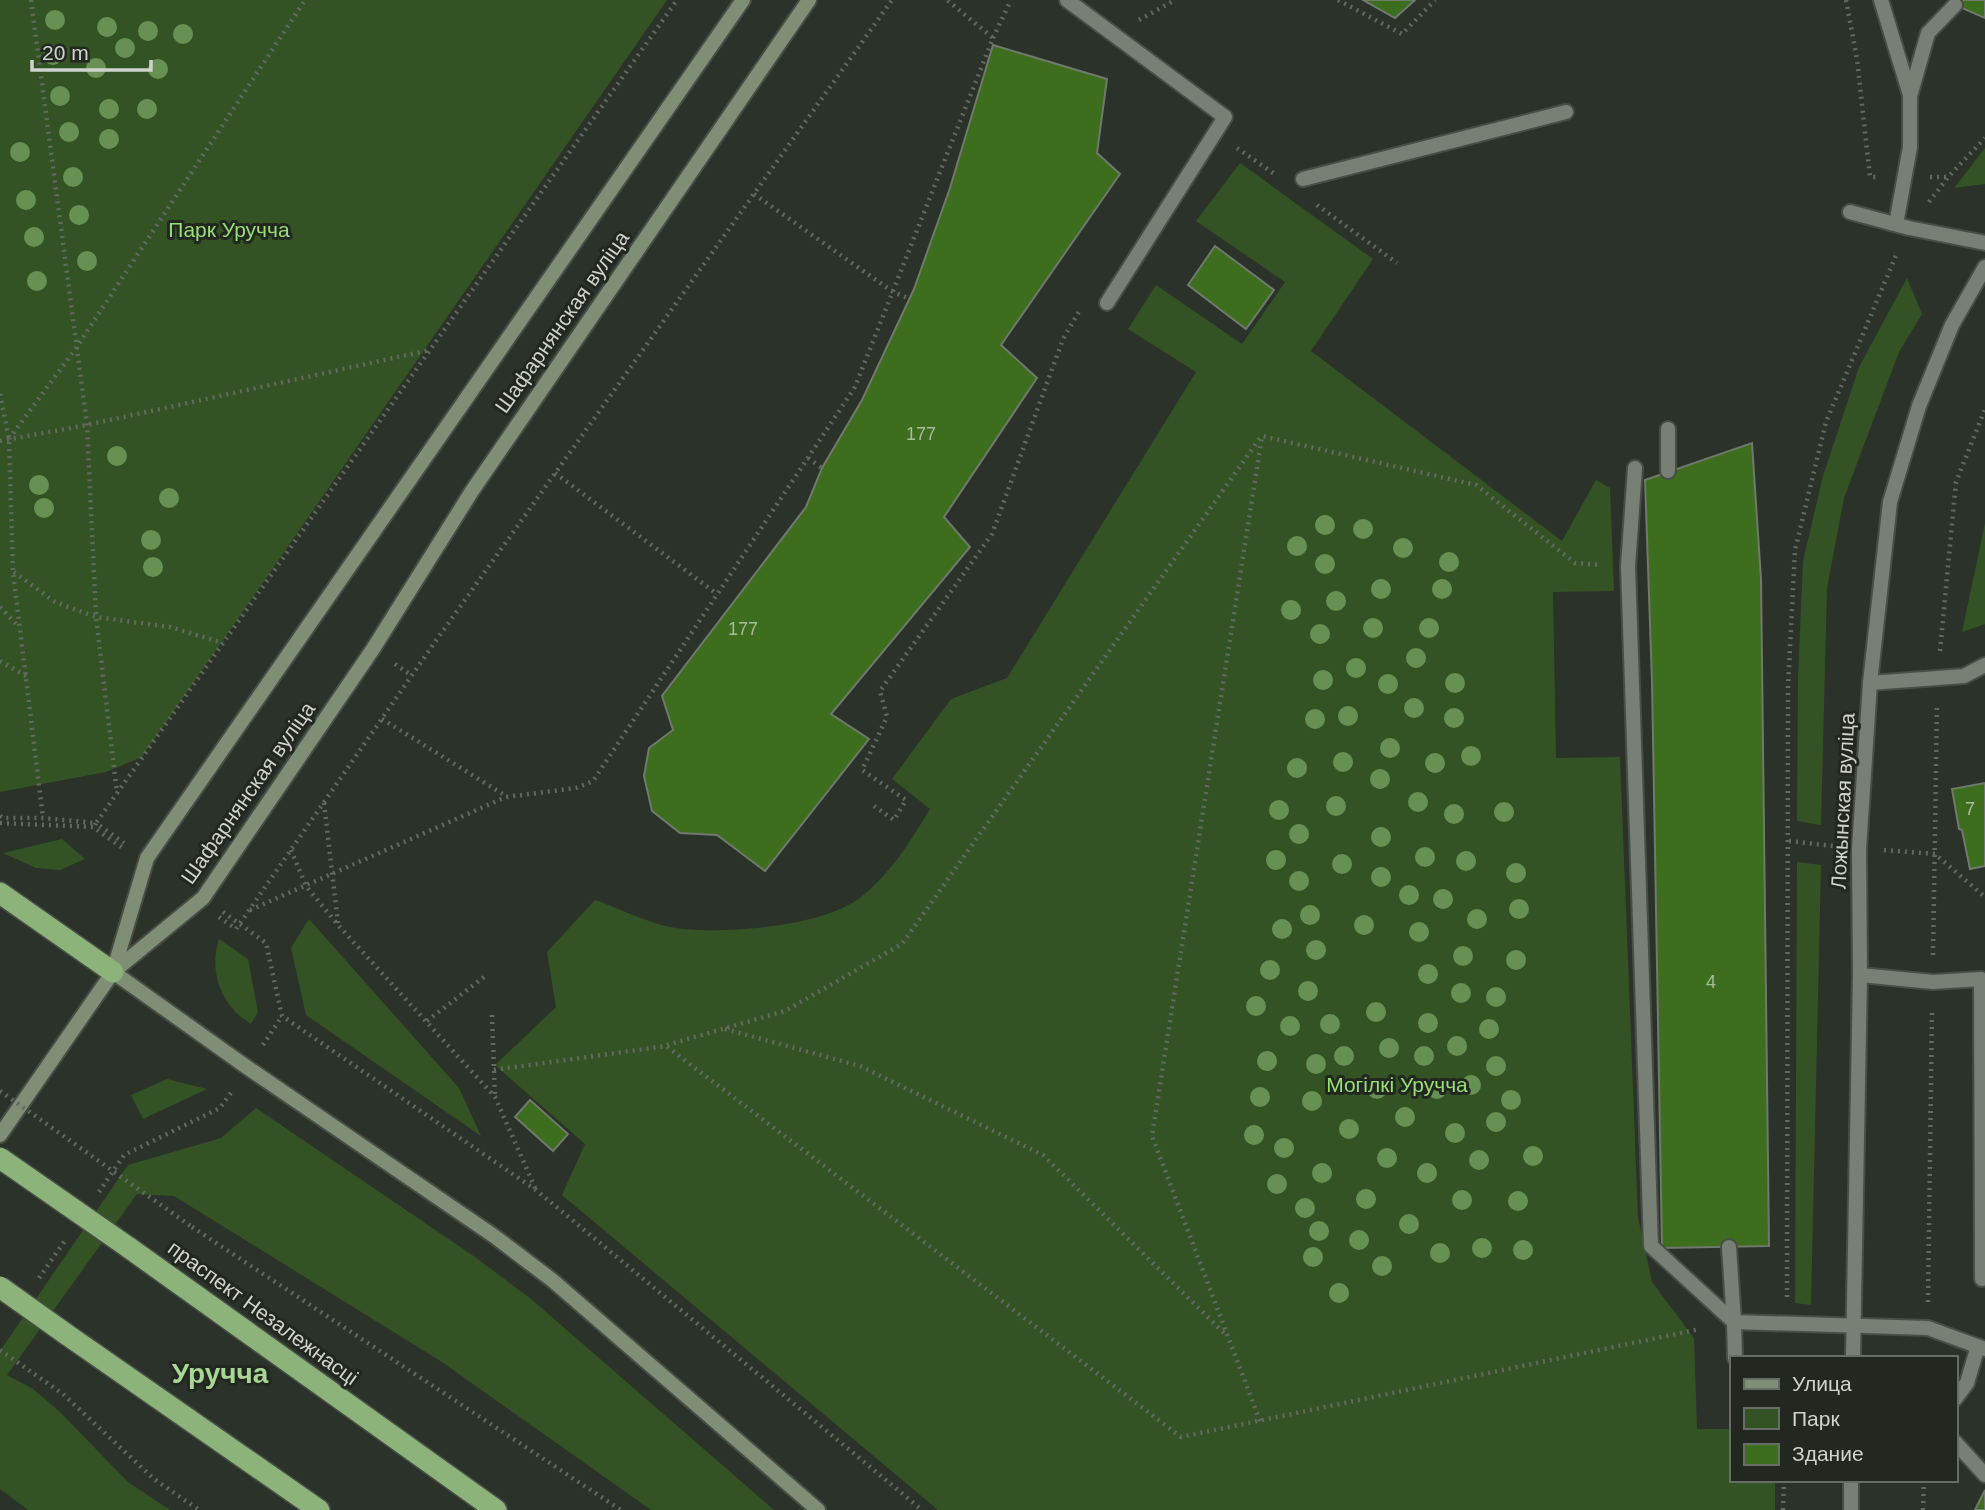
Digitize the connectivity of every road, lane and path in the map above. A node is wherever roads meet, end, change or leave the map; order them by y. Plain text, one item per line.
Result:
1 (32, 0) edge
2 (305, 0) edge
3 (677, 0) edge
4 (743, 0) edge
5 (809, 0) edge
6 (892, 0) edge
7 (947, 0) edge
8 (1011, 0) edge
9 (1067, 0) edge
10 (1175, 0) edge
11 (1338, 0) edge
12 (1435, 0) edge
13 (1846, 0) edge
14 (1881, 0) edge
15 (1955, 5) dead end
16 (1132, 14) dead end
17 (993, 38) junction
18 (1910, 96) junction
19 (1566, 112) dead end
20 (1985, 138) edge
21 (1904, 176) junction
22 (1948, 177) junction
23 (1303, 179) dead end
24 (754, 194) junction
25 (1850, 212) dead end
26 (1903, 226) junction
27 (1985, 243) edge
28 (1985, 267) edge
29 (893, 292) junction
30 (908, 298) dead end
31 (1107, 303) dead end
32 (1083, 304) dead end
33 (76, 348) junction
34 (430, 350) junction
35 (0, 394) edge
36 (1985, 410) edge
37 (87, 425) junction
38 (1668, 429) dead end
39 (1262, 436) junction
40 (9, 439) junction
41 (0, 441) edge
42 (808, 458) junction
43 (822, 468) dead end
44 (1635, 468) dead end
45 (1668, 471) dead end
46 (555, 473) junction
47 (1628, 566) junction
48 (13, 572) junction
49 (717, 594) junction
50 (0, 607) edge
51 (96, 617) junction
52 (20, 628) junction
53 (223, 643) junction
54 (0, 661) edge
55 (1985, 665) edge
56 (26, 676) junction
57 (1938, 679) junction
58 (1870, 682) junction
59 (382, 719) junction
60 (117, 794) junction
61 (506, 797) junction
62 (324, 802) junction
63 (874, 806) dead end
64 (43, 818) junction
65 (1, 819) edge
66 (1789, 841) junction
67 (1859, 849) junction
68 (291, 850) junction
69 (1935, 854) junction
70 (332, 875) junction
71 (306, 886) junction
72 (0, 893) edge
73 (1985, 897) edge
74 (249, 911) junction
75 (338, 925) junction
76 (113, 972) junction
77 (1860, 975) junction
78 (484, 977) dead end
79 (1933, 982) junction
80 (492, 1015) dead end
81 (282, 1016) junction
82 (426, 1022) junction
83 (724, 1029) junction
84 (666, 1046) junction
85 (248, 1068) junction
86 (494, 1070) junction
87 (0, 1091) edge
88 (495, 1097) junction
89 (0, 1135) edge
90 (0, 1158) edge
91 (536, 1191) junction
92 (93, 1200) dead end
93 (70, 1234) dead end
94 (1729, 1247) dead end
95 (39, 1279) dead end
96 (1982, 1279) dead end
97 (0, 1287) edge
98 (1734, 1322) junction
99 (1787, 1323) junction
100 (1853, 1325) junction
101 (1928, 1328) junction
102 (1228, 1337) junction
103 (1982, 1348) edge
104 (0, 1350) edge
105 (1735, 1356) edge
106 (1853, 1356) edge
107 (1957, 1396) edge
108 (1260, 1421) junction
109 (1957, 1444) edge
110 (1985, 1475) edge
111 (1784, 1482) edge
112 (1852, 1482) edge
113 (1924, 1482) edge
114 (199, 1510) edge
115 (319, 1510) edge
116 (496, 1510) edge
117 (621, 1510) edge
118 (818, 1510) edge
119 (922, 1510) edge
120 (1783, 1510) edge
121 (1851, 1510) edge
122 (1923, 1510) edge

1 - 33 path
2 - 33 path
3 - 34 path
4 - 76 main road, Шафарнянская вуліца
5 - 76 main road, Шафарнянская вуліца
6 - 24 path
7 - 17 path
8 - 17 path
9 - 31 street
10 - 16 path
11 - 12 path
13 - 21 path
14 - 18 street
15 - 18 street
17 - 29 path
18 - 21 street
19 - 23 street
20 - 22 path
21 - 22 path
21 - 26 street
22 - 26 path
24 - 29 path
24 - 46 path
25 - 26 street
26 - 27 street
26 - 66 path
28 - 58 street, Ложынская вуліца
29 - 30 path
29 - 42 path
32 - 63 path
33 - 37 path
33 - 40 path
34 - 37 path
34 - 53 path
35 - 40 path
36 - 57 path
37 - 40 path
37 - 51 path
38 - 45 street
39 - 47 path
39 - 83 path
39 - 102 path
40 - 41 path
40 - 48 path
42 - 43 path
42 - 49 path
44 - 47 street
46 - 49 path
46 - 59 path
47 - 98 street
48 - 51 path
48 - 52 path
49 - 61 path
50 - 52 path
51 - 53 path
51 - 60 path
52 - 56 path
53 - 60 path
54 - 56 path
55 - 57 street
56 - 64 path
57 - 58 street
57 - 69 path
58 - 67 street, Ложынская вуліца
59 - 61 path
59 - 62 path
60 - 64 path
61 - 70 path
62 - 68 path
62 - 70 path
64 - 65 path
66 - 67 path
66 - 99 path
67 - 69 path
67 - 77 street, Ложынская вуліца
68 - 71 path
68 - 74 path
69 - 73 path
69 - 79 path
70 - 71 path
70 - 75 path
71 - 74 path
71 - 75 path
72 - 76 highway
74 - 81 path
75 - 82 path
76 - 85 main road
76 - 89 main road
77 - 79 street
77 - 100 street, Ложынская вуліца
78 - 82 path
79 - 96 street
79 - 101 path
80 - 86 path
81 - 85 path
81 - 91 path
82 - 88 path
83 - 84 path
83 - 102 path
84 - 86 path
84 - 108 path
85 - 92 path
85 - 118 main road
86 - 88 path
87 - 117 path, bridge
88 - 91 path
90 - 116 highway, праспект Незалежнасці, bridge
91 - 119 path
93 - 95 path
94 - 98 street
97 - 115 highway, bridge
98 - 99 street
98 - 105 street
98 - 108 path
99 - 100 street
100 - 101 street
100 - 106 street, Ложынская вуліца
101 - 103 street
102 - 108 path
103 - 107 street
104 - 114 path
109 - 110 street
111 - 120 path
112 - 121 street
113 - 122 path

